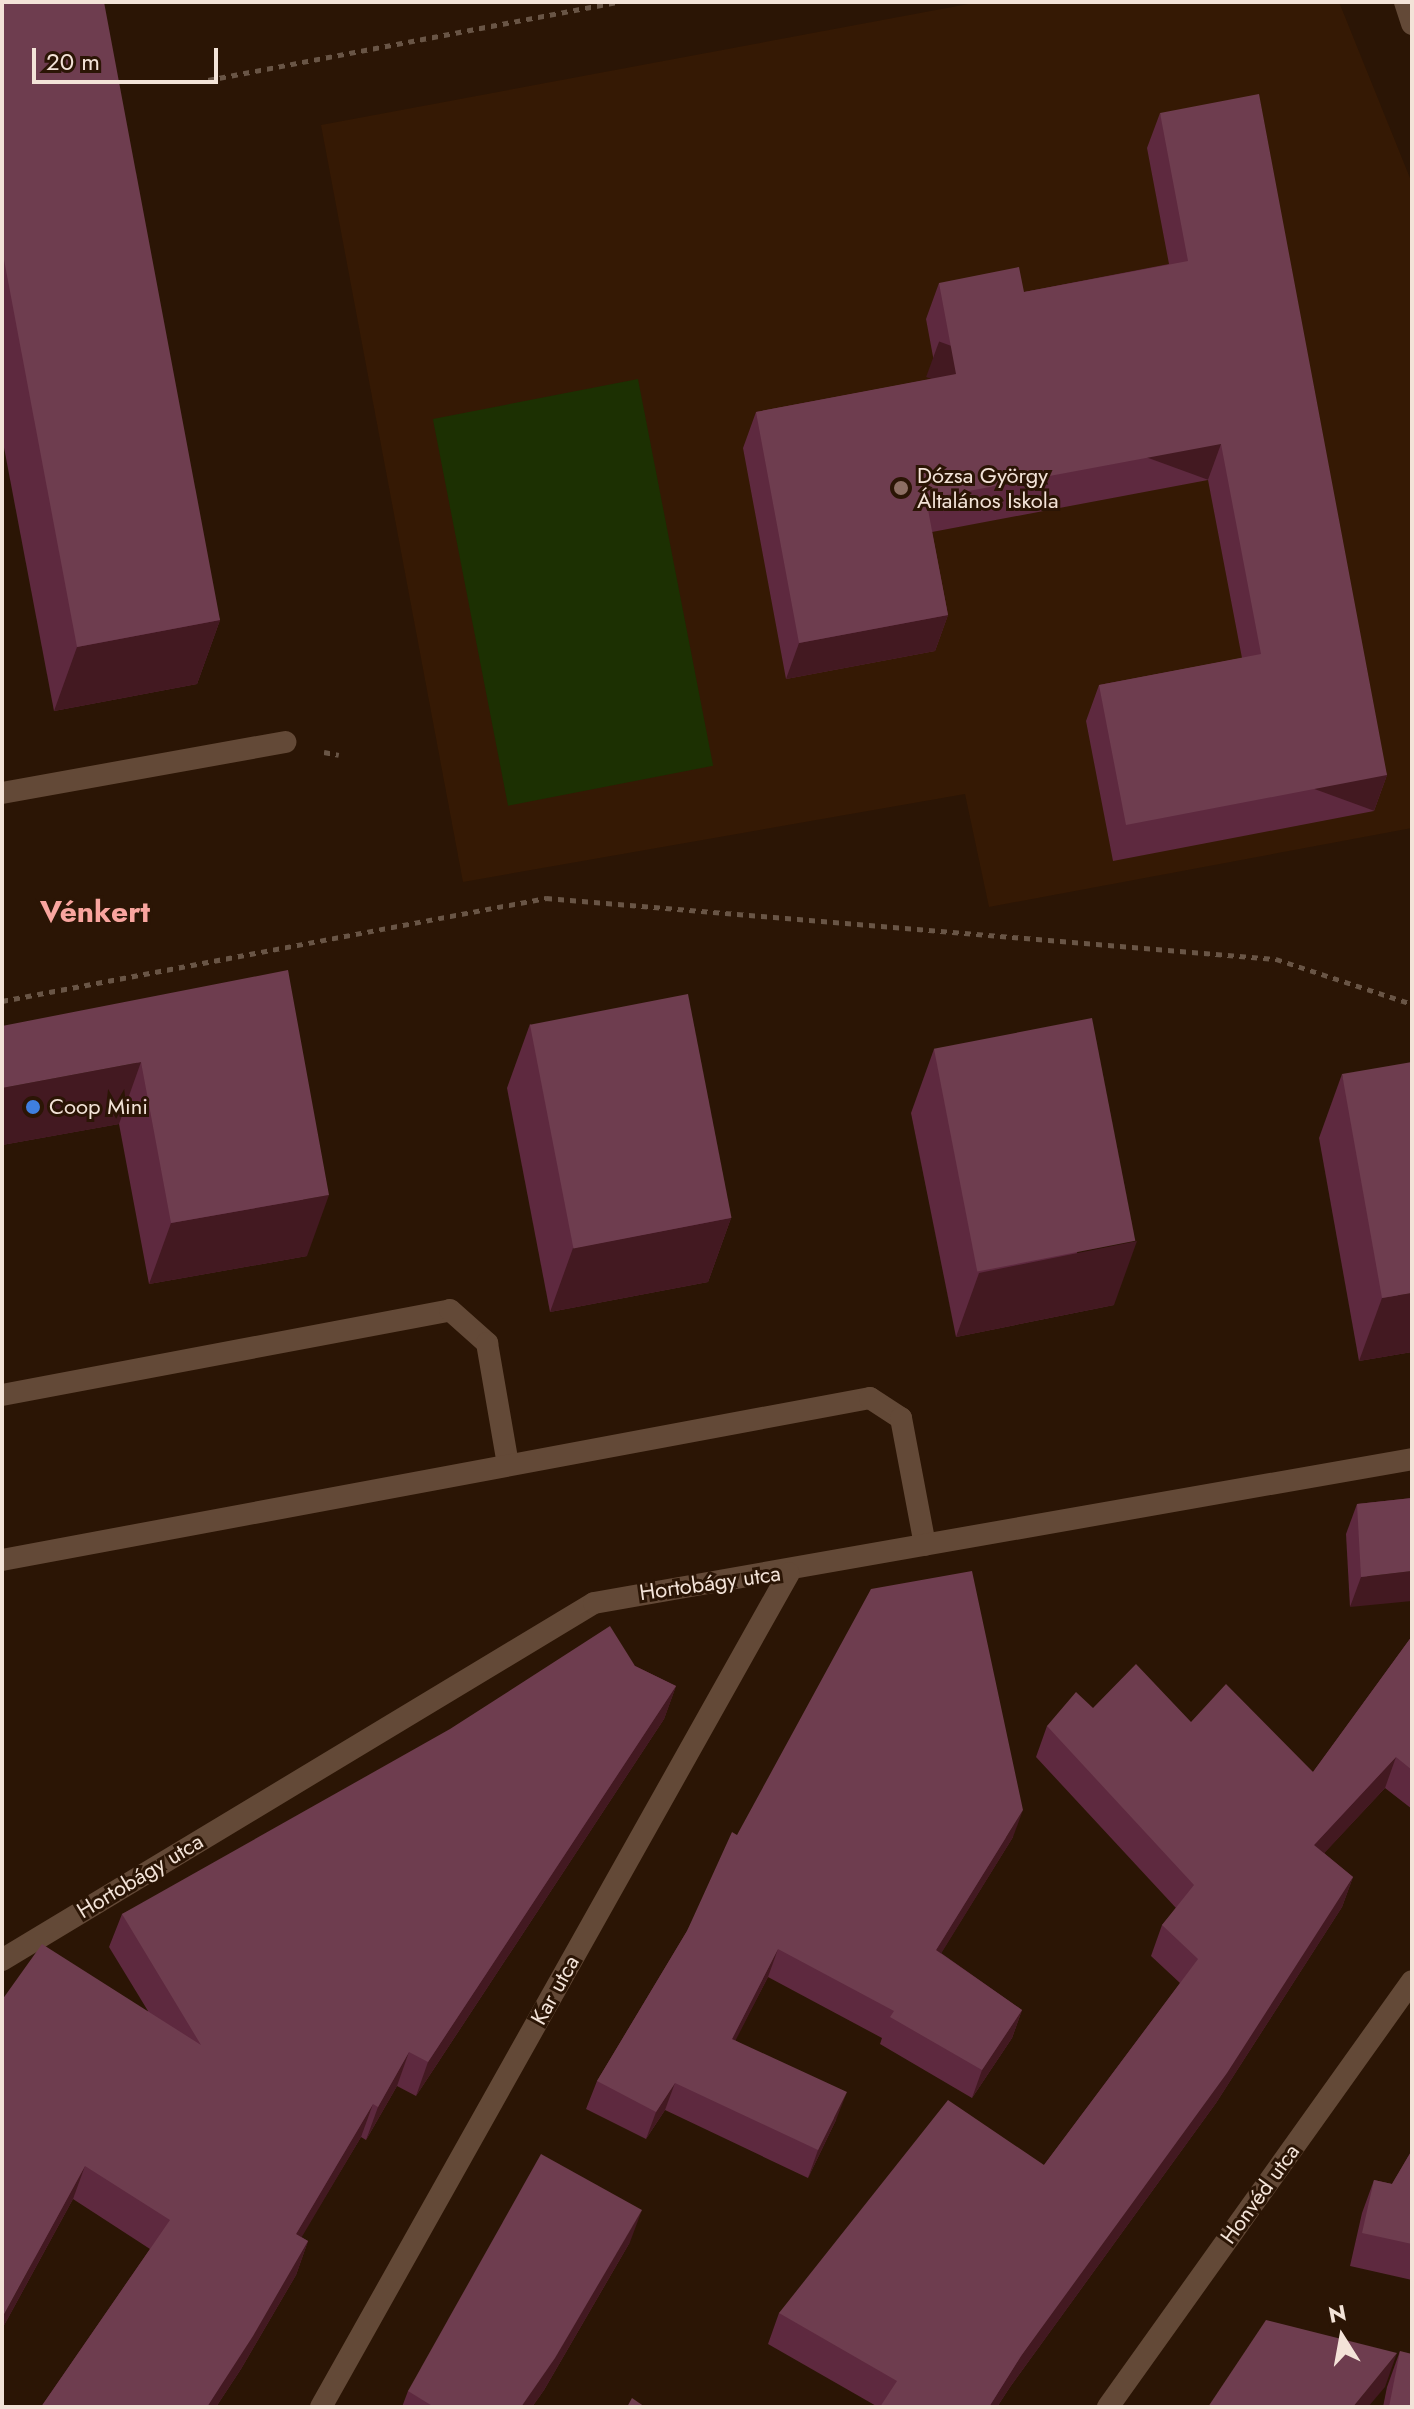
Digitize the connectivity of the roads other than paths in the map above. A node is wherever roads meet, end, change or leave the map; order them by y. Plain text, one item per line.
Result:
1 (1405, 2) edge
2 (1412, 24) edge
3 (285, 742) dead end
4 (2, 793) edge
5 (2, 1395) edge
6 (1412, 1459) edge
7 (508, 1464) junction
8 (925, 1545) junction
9 (2, 1560) edge
10 (789, 1573) junction
11 (2, 1960) edge
12 (1412, 1981) edge
13 (321, 2407) edge
14 (1108, 2407) edge

1 - 2 street
3 - 4 street
5 - 7 street
6 - 8 street, Hortobágy utca
7 - 8 street
7 - 9 street
8 - 10 street, Hortobágy utca
10 - 11 street, Hortobágy utca
10 - 13 street, Kar utca
12 - 14 street, Honvéd utca

